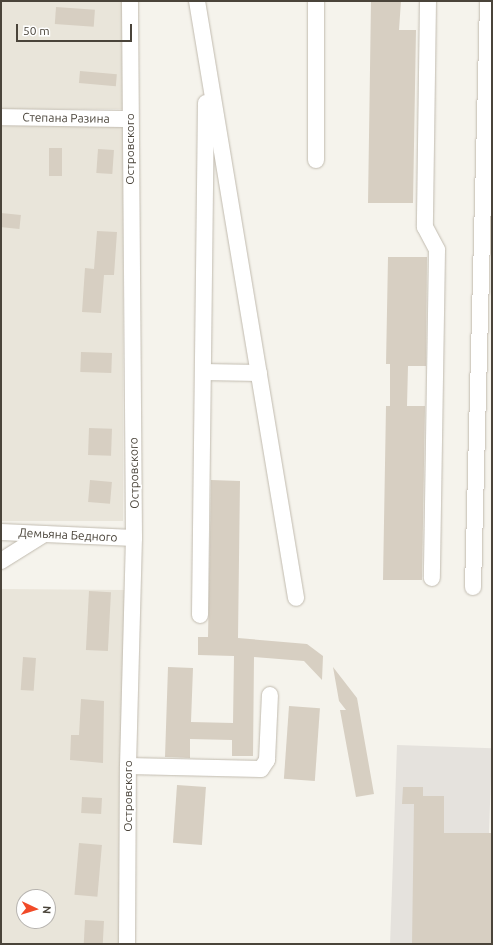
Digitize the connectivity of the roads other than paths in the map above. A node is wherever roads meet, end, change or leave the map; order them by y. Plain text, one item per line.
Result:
1 (130, 1) edge
2 (197, 1) edge
3 (316, 1) edge
4 (428, 1) edge
5 (488, 1) edge
6 (207, 60) junction
7 (1, 117) edge
8 (130, 119) junction
9 (316, 160) dead end
10 (203, 372) junction
11 (259, 373) junction
12 (1, 532) edge
13 (44, 534) junction
14 (134, 538) junction
15 (1, 561) edge
16 (432, 578) dead end
17 (473, 587) dead end
18 (296, 598) dead end
19 (200, 615) dead end
20 (270, 695) dead end
21 (128, 766) junction
22 (127, 944) edge

1 - 8 street, Островского
2 - 6 street
3 - 9 street
4 - 16 street
5 - 17 street
6 - 10 street
6 - 11 street
7 - 8 street, Степана Разина
8 - 14 street, Островского
10 - 11 street
10 - 19 street
11 - 18 street
12 - 13 street, Демьяна Бедного
13 - 14 street, Демьяна Бедного
13 - 15 street
14 - 21 street, Островского
20 - 21 street
21 - 22 street, Островского

